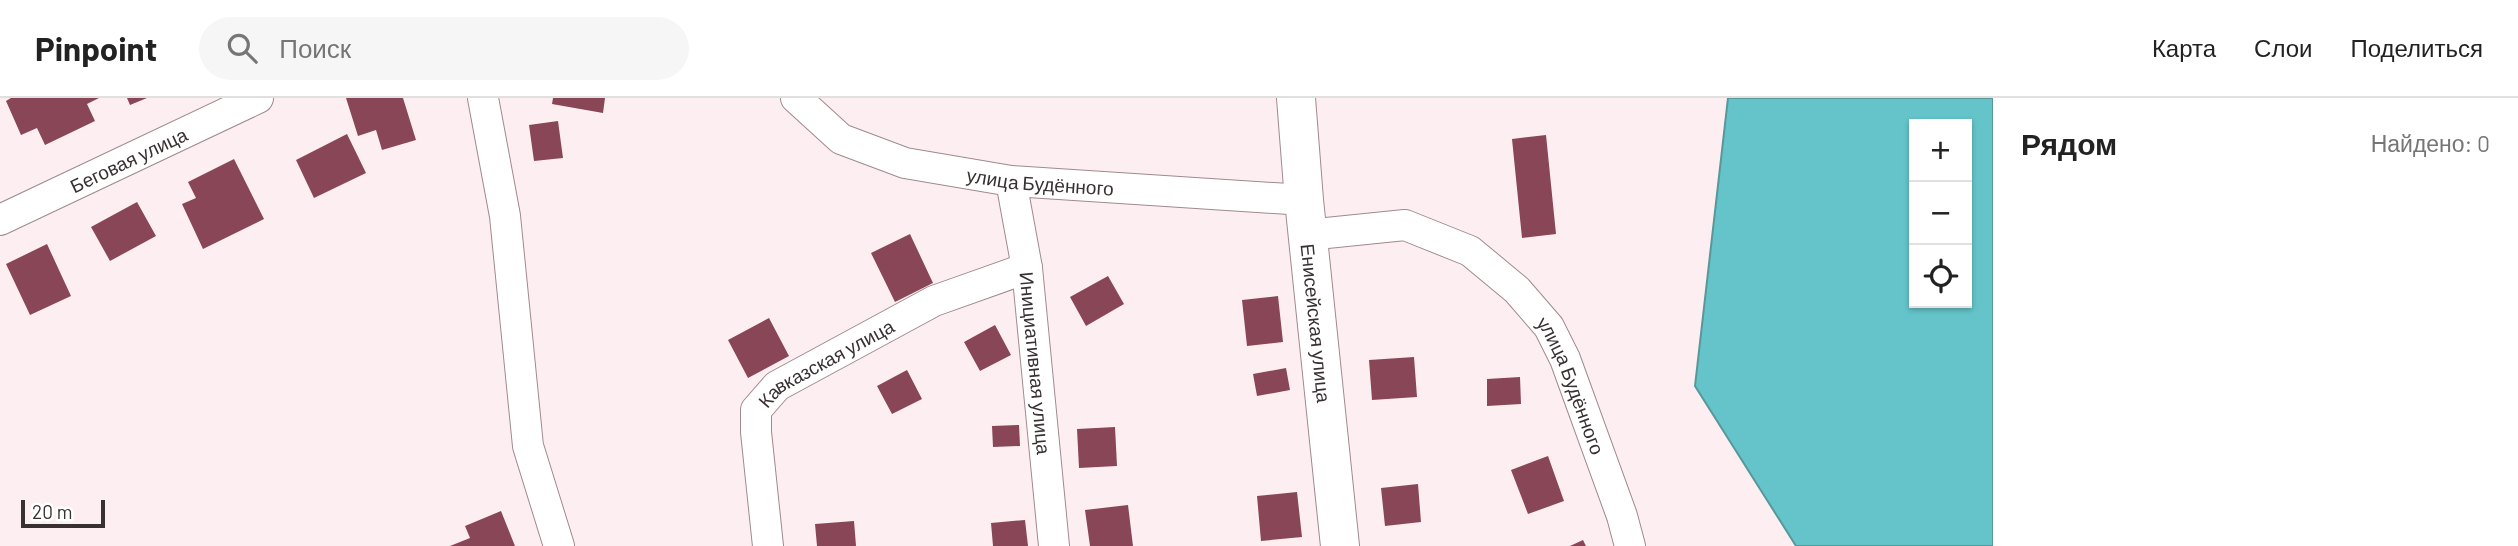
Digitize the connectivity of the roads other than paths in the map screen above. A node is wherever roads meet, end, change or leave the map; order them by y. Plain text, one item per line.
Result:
1 (258, 98) edge
2 (483, 98) edge
3 (796, 98) edge
4 (1296, 98) edge
5 (1011, 181) junction
6 (1306, 217) junction
7 (0, 220) edge
8 (1027, 268) junction
9 (559, 546) edge
10 (768, 546) edge
11 (1054, 546) edge
12 (1340, 546) edge
13 (1630, 546) edge

1 - 7 street, Беговая улица
2 - 9 street
3 - 5 street, улица Будённого
4 - 6 street, Енисейская улица
5 - 6 street, улица Будённого
5 - 8 street, Инициативная улица
6 - 12 street, Енисейская улица
6 - 13 street, улица Будённого
8 - 10 street, Кавказская улица
8 - 11 street, Инициативная улица

